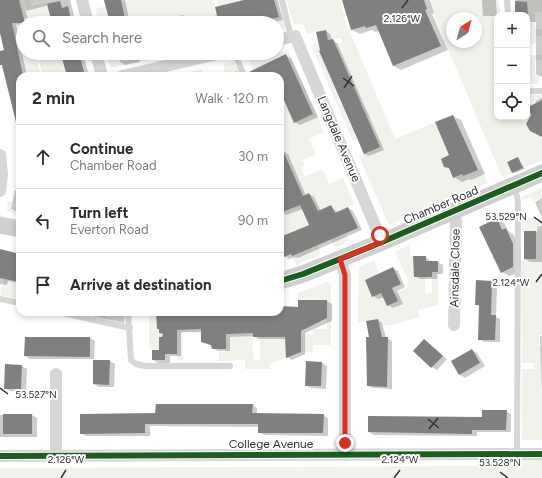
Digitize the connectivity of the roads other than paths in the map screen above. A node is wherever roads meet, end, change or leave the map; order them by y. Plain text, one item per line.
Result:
1 (82, 0) edge
2 (282, 0) edge
3 (507, 0) edge
4 (508, 12) edge
5 (86, 16) edge
6 (293, 36) junction
7 (284, 38) edge
8 (98, 60) edge
9 (198, 60) edge
10 (238, 60) edge
11 (101, 72) edge
12 (156, 72) edge
13 (242, 72) edge
14 (530, 91) edge
15 (542, 91) edge
16 (0, 156) edge
17 (542, 173) edge
18 (513, 186) junction
19 (0, 191) edge
20 (453, 212) junction
21 (0, 225) edge
22 (16, 228) edge
23 (382, 242) junction
24 (340, 259) junction
25 (284, 280) edge
26 (0, 299) edge
27 (16, 302) edge
28 (76, 316) edge
29 (128, 316) edge
30 (454, 325) dead end
31 (130, 328) junction
32 (230, 366) dead end
33 (56, 374) dead end
34 (517, 454) junction
35 (542, 454) edge
36 (56, 455) junction
37 (345, 455) junction
38 (0, 456) edge

1 - 5 street
2 - 6 lane
3 - 4 lane
6 - 7 street
6 - 23 street, Langdale Avenue
8 - 11 street
9 - 12 street
10 - 13 lane
14 - 15 lane
16 - 19 street
17 - 18 street, Chamber Road
18 - 20 street, Chamber Road
18 - 34 lane
20 - 23 street, Chamber Road
20 - 30 street, Ainsdale Close
21 - 22 street
23 - 24 street, Chamber Road
24 - 25 street, Chamber Road
24 - 37 street
26 - 27 lane
28 - 31 lane
29 - 31 lane
31 - 32 lane
33 - 36 street
34 - 35 street, College Avenue
34 - 37 street, College Avenue
36 - 37 street, College Avenue
36 - 38 street, College Avenue

